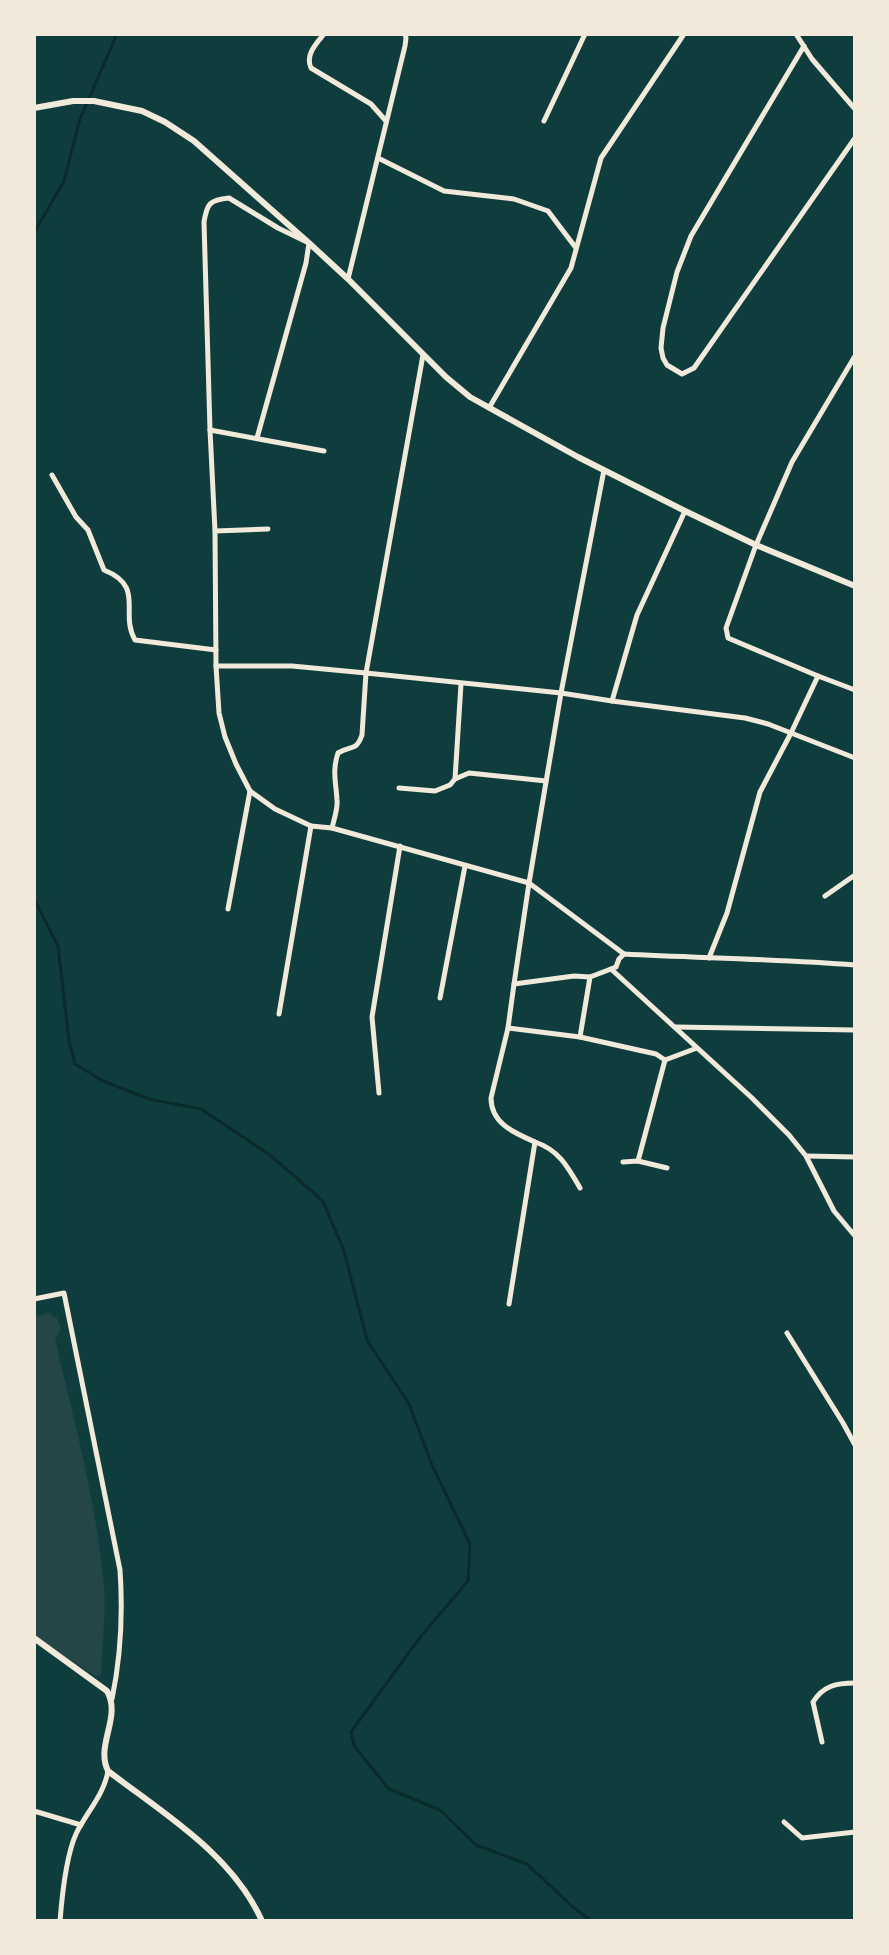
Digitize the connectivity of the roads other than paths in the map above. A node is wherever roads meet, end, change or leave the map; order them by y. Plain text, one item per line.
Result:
1 (324, 34) edge
2 (585, 34) edge
3 (684, 34) edge
4 (796, 34) edge
5 (406, 35) edge
6 (804, 46) junction
7 (34, 108) edge
8 (855, 109) edge
9 (544, 121) dead end
10 (386, 122) junction
11 (855, 138) edge
12 (378, 158) junction
13 (309, 243) junction
14 (576, 249) junction
15 (348, 279) junction
16 (423, 355) junction
17 (855, 356) edge
18 (489, 408) junction
19 (210, 430) junction
20 (257, 438) junction
21 (324, 451) dead end
22 (604, 470) junction
23 (52, 475) dead end
24 (685, 511) junction
25 (268, 529) dead end
26 (215, 531) junction
27 (756, 545) junction
28 (855, 586) edge
29 (216, 650) junction
30 (216, 666) junction
31 (366, 673) junction
32 (818, 676) junction
33 (461, 684) junction
34 (855, 690) edge
35 (561, 693) junction
36 (612, 701) junction
37 (791, 733) junction
38 (855, 758) edge
39 (455, 779) junction
40 (546, 781) junction
41 (399, 788) dead end
42 (250, 791) junction
43 (311, 826) junction
44 (332, 828) junction
45 (400, 846) junction
46 (465, 866) junction
47 (855, 875) edge
48 (529, 883) junction
49 (825, 896) dead end
50 (228, 909) dead end
51 (624, 954) junction
52 (709, 958) junction
53 (855, 965) edge
54 (611, 969) junction
55 (590, 977) junction
56 (514, 984) junction
57 (440, 998) dead end
58 (279, 1014) dead end
59 (675, 1027) junction
60 (508, 1028) junction
61 (855, 1030) edge
62 (580, 1037) junction
63 (697, 1048) junction
64 (665, 1060) junction
65 (379, 1093) dead end
66 (535, 1142) junction
67 (806, 1156) junction
68 (855, 1157) edge
69 (638, 1161) junction
70 (623, 1162) dead end
71 (667, 1168) dead end
72 (580, 1188) dead end
73 (855, 1236) edge
74 (34, 1299) edge
75 (509, 1304) dead end
76 (787, 1333) dead end
77 (855, 1445) edge
78 (34, 1638) edge
79 (855, 1683) edge
80 (112, 1699) junction
81 (822, 1742) dead end
82 (108, 1771) junction
83 (34, 1811) edge
84 (784, 1822) dead end
85 (81, 1825) junction
86 (855, 1832) edge
87 (60, 1921) edge
88 (262, 1921) edge

1 - 10 street
2 - 9 street
3 - 14 street
4 - 6 street
5 - 10 street
6 - 8 street
6 - 11 street
7 - 13 street
10 - 12 street
12 - 14 street
12 - 15 street
13 - 15 street
13 - 19 street
13 - 20 street
14 - 18 street
15 - 16 street
16 - 18 street
16 - 31 street
17 - 27 street
18 - 22 street
19 - 20 street
19 - 26 street
20 - 21 street
22 - 24 street
22 - 35 street
23 - 29 street
24 - 27 street
24 - 36 street
25 - 26 street
26 - 29 street
27 - 28 street
27 - 32 street
29 - 30 street
30 - 31 street
30 - 42 street
31 - 33 street
31 - 44 street
32 - 34 street
32 - 37 street
33 - 35 street
33 - 39 street
35 - 36 street
35 - 40 street
36 - 37 street
37 - 38 street
37 - 52 street
39 - 40 street
39 - 41 street
40 - 48 street
42 - 43 street
42 - 50 street
43 - 44 street
43 - 58 street
44 - 45 street
45 - 46 street
45 - 65 street
46 - 48 street
46 - 57 street
47 - 49 street
48 - 51 street
48 - 56 street
51 - 52 street
51 - 54 street
52 - 53 street
54 - 55 street
54 - 59 street
55 - 56 street
55 - 62 street
56 - 60 street
59 - 61 street
59 - 63 street
60 - 62 street
60 - 66 street
62 - 64 street
63 - 64 street
63 - 67 street
64 - 69 street
66 - 72 street
66 - 75 street
67 - 68 street
67 - 73 street
69 - 70 street
69 - 71 street
74 - 80 street
76 - 77 street
78 - 80 street
79 - 81 street
80 - 82 street
82 - 85 street
82 - 88 street
83 - 85 street
84 - 86 street
85 - 87 street

